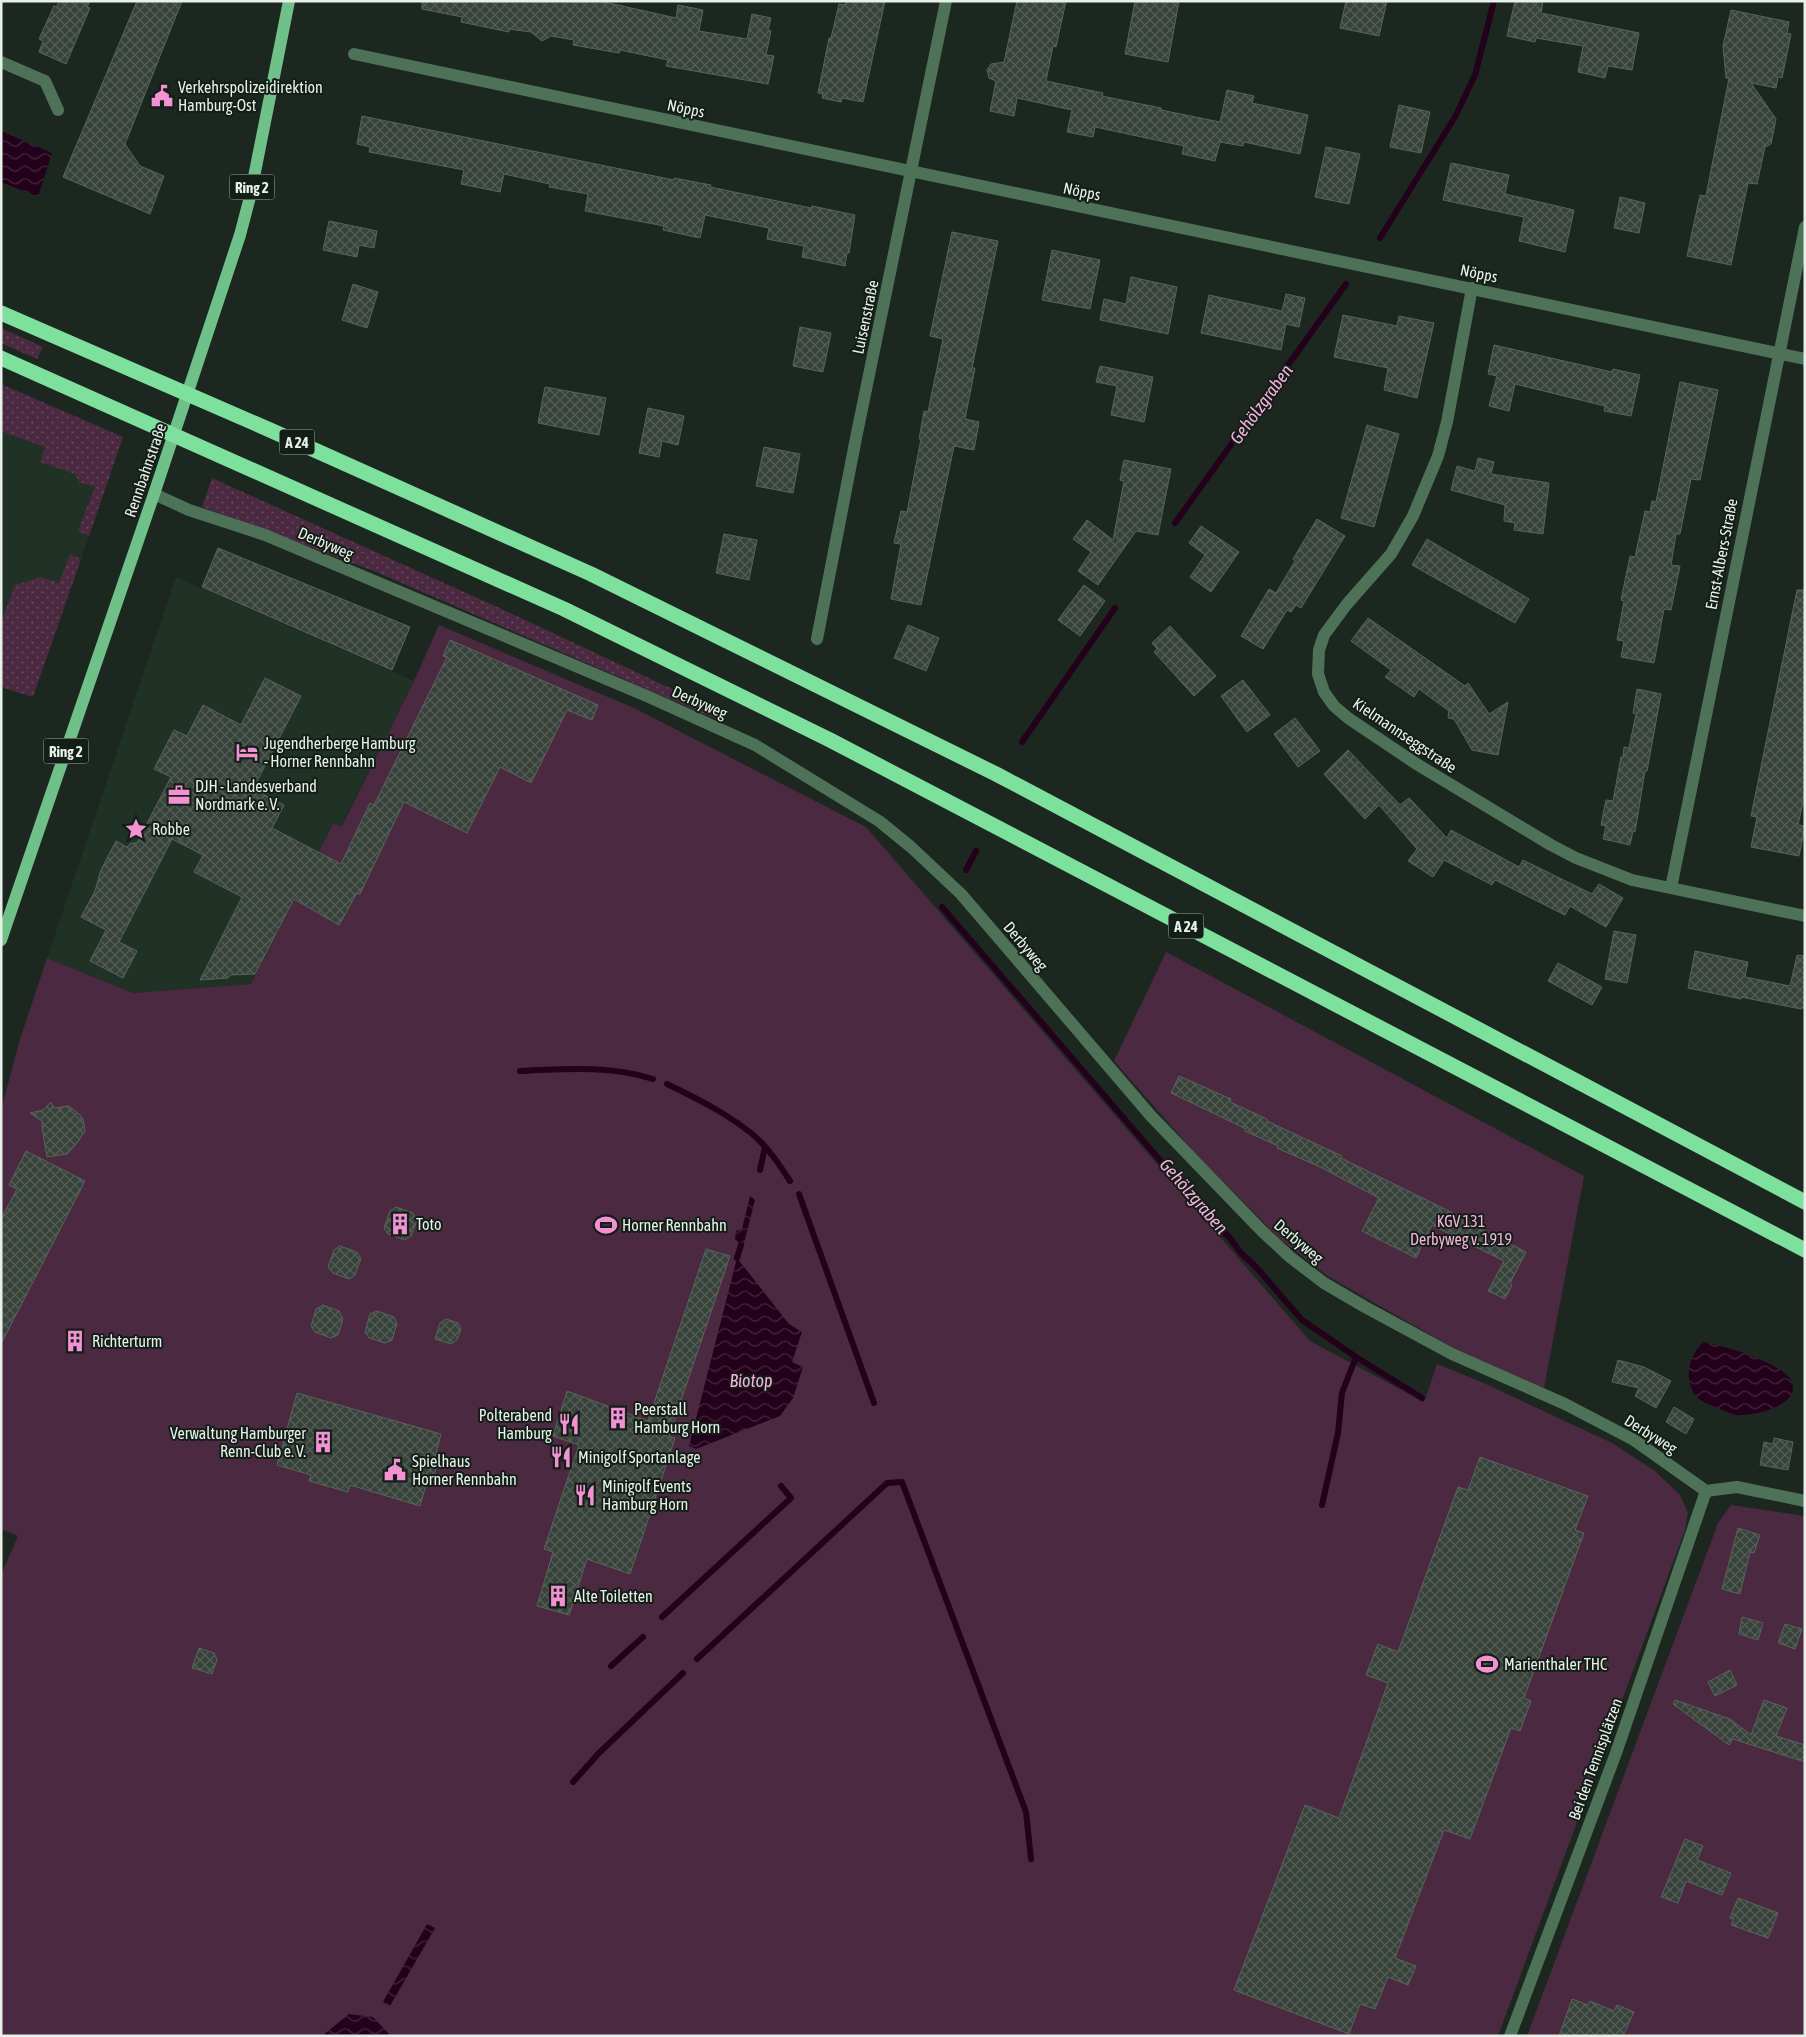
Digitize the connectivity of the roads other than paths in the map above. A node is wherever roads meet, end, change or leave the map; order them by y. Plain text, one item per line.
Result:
1 (289, 1) edge
2 (946, 1) edge
3 (354, 54) dead end
4 (1, 62) edge
5 (58, 110) dead end
6 (911, 172) junction
7 (1805, 227) edge
8 (1472, 288) junction
9 (1, 313) edge
10 (1779, 354) junction
11 (1, 358) edge
12 (1805, 359) edge
13 (154, 494) junction
14 (817, 639) dead end
15 (1670, 888) junction
16 (1805, 916) edge
17 (1, 940) edge
18 (1805, 1202) edge
19 (1805, 1250) edge
20 (1706, 1492) junction
21 (1805, 1500) edge
22 (1510, 2036) edge

1 - 13 main road, Rennbahnstraße / Ring 2
2 - 6 street, Luisenstraße
3 - 6 street, Nöpps
4 - 5 street
6 - 8 street, Nöpps
6 - 14 street, Luisenstraße
7 - 10 street, Ernst-Albers-Straße
8 - 10 street, Nöpps
8 - 15 street, Kielmannseggstraße
9 - 18 highway, A 24
10 - 12 street, Nöpps
10 - 15 street, Ernst-Albers-Straße
11 - 19 highway, A 24
13 - 17 main road, Rennbahnstraße / Ring 2
13 - 20 street, Derbyweg
15 - 16 street, Kielmannseggstraße
20 - 21 street
20 - 22 street, Bei den Tennisplätzen

